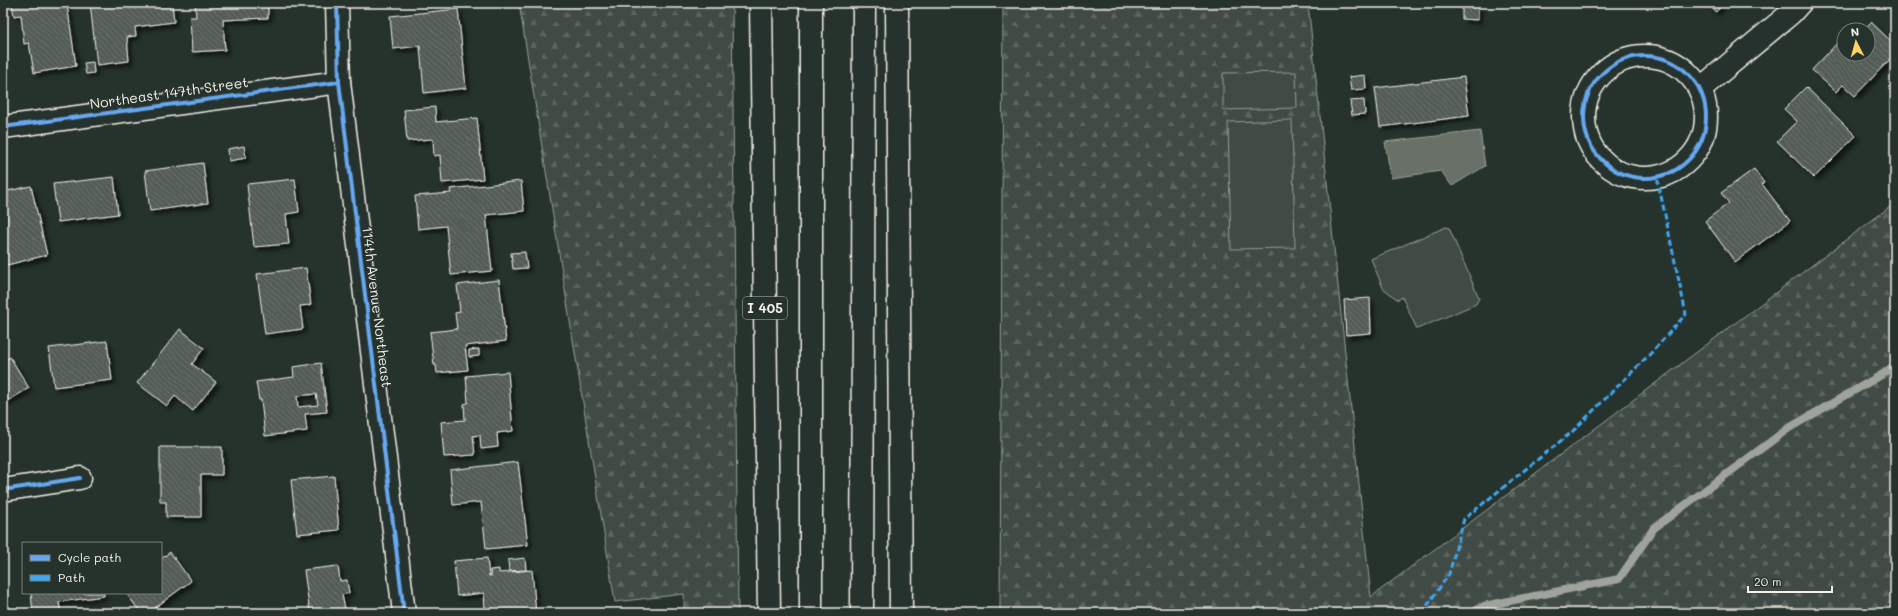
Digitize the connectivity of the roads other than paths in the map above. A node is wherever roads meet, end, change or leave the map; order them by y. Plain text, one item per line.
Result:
1 (337, 3) edge
2 (761, 3) edge
3 (811, 3) edge
4 (864, 3) edge
5 (897, 3) edge
6 (1800, 3) edge
7 (339, 82) junction
8 (1700, 89) junction
9 (3, 127) edge
10 (80, 478) dead end
11 (3, 490) edge
12 (404, 613) edge
13 (769, 613) edge
14 (811, 613) edge
15 (862, 613) edge
16 (901, 613) edge

1 - 7 main road, 114th Avenue Northeast
2 - 13 main road, I 405
3 - 14 main road
4 - 15 main road
5 - 16 main road
6 - 8 main road
7 - 9 main road, Northeast 147th Street
7 - 12 main road, 114th Avenue Northeast
8 - 8 main road
10 - 11 main road

